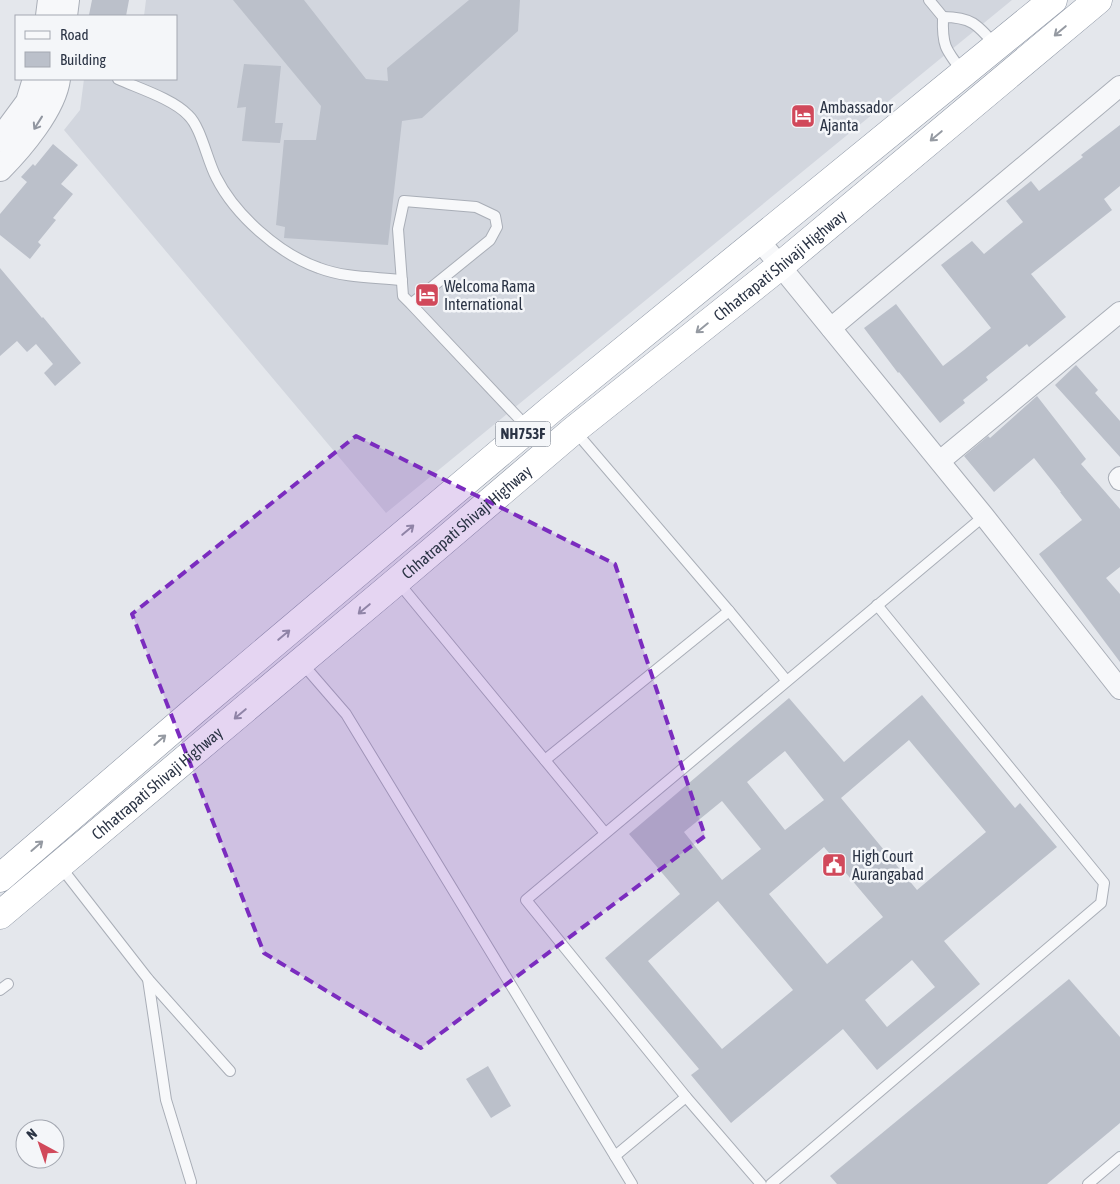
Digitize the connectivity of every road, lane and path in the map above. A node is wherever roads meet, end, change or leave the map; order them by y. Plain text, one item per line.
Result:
1 (50, 0) edge
2 (67, 0) edge
3 (929, 0) edge
4 (1053, 0) edge
5 (1098, 0) edge
6 (48, 15) edge
7 (65, 15) edge
8 (943, 17) junction
9 (996, 47) junction
10 (963, 73) junction
11 (35, 80) edge
12 (58, 80) edge
13 (120, 80) edge
14 (1120, 86) edge
15 (0, 140) edge
16 (0, 169) edge
17 (759, 240) junction
18 (780, 266) junction
19 (402, 280) junction
20 (411, 304) junction
21 (1120, 312) edge
22 (831, 328) junction
23 (529, 429) junction
24 (574, 430) junction
25 (940, 461) junction
26 (984, 516) junction
27 (397, 581) junction
28 (877, 605) junction
29 (729, 611) junction
30 (301, 662) junction
31 (786, 680) junction
32 (1120, 689) edge
33 (545, 760) junction
34 (605, 833) junction
35 (59, 865) junction
36 (0, 878) edge
37 (0, 915) edge
38 (148, 980) junction
39 (230, 1071) dead end
40 (686, 1097) junction
41 (615, 1156) junction
42 (1120, 1157) edge
43 (191, 1182) dead end
44 (632, 1184) edge
45 (761, 1184) edge
46 (771, 1184) edge
47 (1088, 1184) edge

1 - 6 street
2 - 7 street
3 - 8 lane
4 - 9 highway, Chhatrapati Shivaji Highway / NH753F
5 -> 18 highway, Chhatrapati Shivaji Highway / NH753F
8 - 9 lane
8 - 10 lane
9 - 10 highway, Chhatrapati Shivaji Highway / NH753F
10 - 17 highway, Chhatrapati Shivaji Highway / NH753F
11 - 15 street
12 -> 16 street
13 - 19 lane
14 - 22 street
17 - 18 street
17 - 23 highway, Chhatrapati Shivaji Highway / NH753F
18 - 22 street
18 -> 24 highway, Chhatrapati Shivaji Highway / NH753F
19 - 20 lane
19 - 20 lane
20 - 23 lane
21 - 25 street
22 - 25 street
36 -> 23 highway, Chhatrapati Shivaji Highway / NH753F
24 - 27 highway, Chhatrapati Shivaji Highway / NH753F
24 - 29 lane
25 - 26 street
26 - 28 lane
26 - 32 street
27 -> 30 highway, Chhatrapati Shivaji Highway / NH753F
27 - 33 lane
28 - 31 lane
28 - 46 lane
29 - 31 lane
29 - 33 lane
30 -> 35 highway, Chhatrapati Shivaji Highway / NH753F
30 - 41 lane
31 - 34 lane
33 - 34 lane
34 - 40 lane
35 - 37 highway, Chhatrapati Shivaji Highway / NH753F
35 - 38 lane
38 - 39 lane
38 - 43 lane
40 - 41 lane
40 - 45 lane
41 - 44 lane
42 - 47 lane

